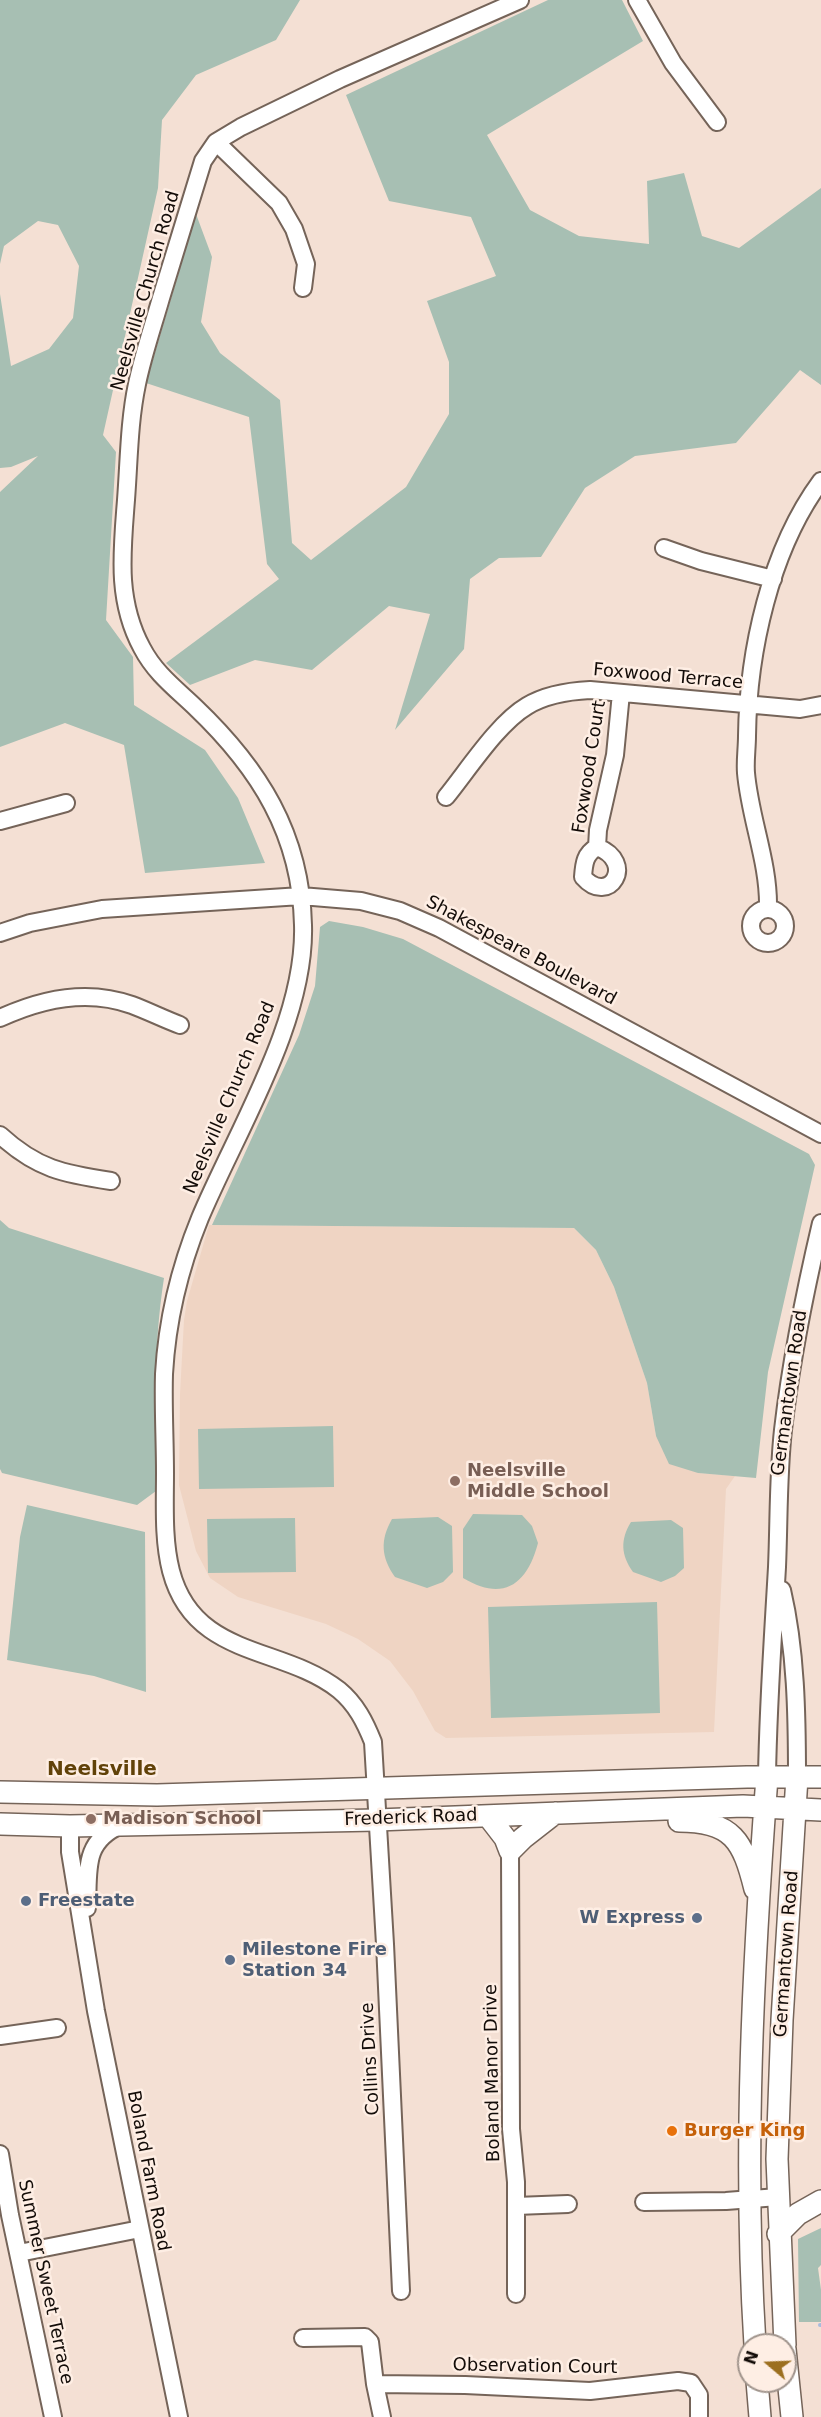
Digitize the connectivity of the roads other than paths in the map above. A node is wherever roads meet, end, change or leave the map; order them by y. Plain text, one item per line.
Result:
1 (520, 0) edge
2 (637, 0) edge
3 (717, 122) dead end
4 (216, 142) junction
5 (303, 288) dead end
6 (821, 481) edge
7 (664, 548) dead end
8 (773, 579) junction
9 (621, 693) junction
10 (747, 703) junction
11 (821, 705) edge
12 (446, 796) dead end
13 (66, 803) dead end
14 (0, 821) edge
15 (597, 847) dead end
16 (301, 896) junction
17 (768, 908) dead end
18 (0, 933) edge
19 (0, 1018) edge
20 (180, 1025) dead end
21 (821, 1134) edge
22 (0, 1136) edge
23 (111, 1181) dead end
24 (821, 1223) edge
25 (777, 1565) junction
26 (767, 1777) junction
27 (797, 1777) junction
28 (821, 1777) edge
29 (376, 1789) junction
30 (0, 1792) edge
31 (157, 1795) junction
32 (765, 1807) junction
33 (633, 1809) junction
34 (796, 1809) junction
35 (821, 1810) edge
36 (555, 1813) junction
37 (488, 1816) junction
38 (377, 1820) junction
39 (0, 1824) edge
40 (121, 1824) junction
41 (70, 1826) junction
42 (510, 1851) junction
43 (759, 1907) junction
44 (85, 1932) junction
45 (57, 2028) dead end
46 (0, 2037) edge
47 (0, 2154) edge
48 (778, 2197) junction
49 (750, 2199) junction
50 (821, 2200) edge
51 (644, 2202) dead end
52 (568, 2204) dead end
53 (516, 2206) junction
54 (140, 2229) junction
55 (778, 2234) junction
56 (19, 2253) junction
57 (401, 2291) dead end
58 (516, 2294) dead end
59 (755, 2333) edge
60 (784, 2333) edge
61 (303, 2338) dead end
62 (375, 2384) junction
63 (758, 2393) edge
64 (790, 2393) edge
65 (53, 2417) edge
66 (179, 2417) edge
67 (382, 2417) edge
68 (699, 2417) edge
69 (760, 2417) edge
70 (792, 2417) edge

1 - 4 street
2 - 3 street
4 - 5 street
4 - 16 street, Neelsville Church Road
6 - 8 street
7 - 8 street
8 - 10 street
9 - 10 street, Foxwood Terrace
9 - 12 street, Foxwood Terrace
9 - 15 street, Foxwood Court
10 - 11 street, Foxwood Terrace
10 - 17 street
13 - 14 street
16 - 18 street, Shakespeare Boulevard
16 - 21 street, Shakespeare Boulevard
16 - 29 street, Neelsville Church Road
19 - 20 street
22 - 23 street
24 - 25 street, Germantown Road
25 - 26 street, Germantown Road
25 - 27 street, Germantown Road
26 - 27 main road, Frederick Road
26 - 29 main road, Frederick Road
26 - 32 main road, Germantown Road
27 - 28 main road, Frederick Road
27 - 34 main road, Germantown Road
29 - 31 main road, Frederick Road
29 - 38 street, Collins Drive
30 - 31 main road, Frederick Road
31 - 41 main road
32 - 33 main road, Frederick Road
32 - 34 main road, Frederick Road
32 - 43 main road, Germantown Road
33 - 36 main road, Frederick Road
33 - 43 main road
34 - 35 main road, Frederick Road
34 - 48 main road, Germantown Road
36 - 37 main road, Frederick Road
36 - 42 main road
37 - 38 main road, Frederick Road
37 - 42 main road
38 - 40 main road, Frederick Road
38 - 57 street, Collins Drive
39 - 41 main road, Frederick Road
40 - 41 main road, Frederick Road
40 - 44 street, Boland Farm Road
41 - 44 street, Boland Farm Road
42 - 53 street, Boland Manor Drive
43 - 49 main road, Germantown Road
44 - 54 street, Boland Farm Road
45 - 46 street
47 - 56 street, Summer Sweet Terrace
48 - 49 street
48 - 50 main road
48 - 55 main road, Germantown Road
49 - 51 street
49 - 59 main road, Germantown Road
50 - 55 main road
52 - 53 street
53 - 58 street, Boland Manor Drive
54 - 56 street
54 - 66 street, Boland Farm Road
55 - 60 main road, Germantown Road
56 - 65 street, Summer Sweet Terrace
61 - 62 street
62 - 67 street
62 - 68 street, Observation Court
63 - 69 main road
64 - 70 main road, Germantown Road

